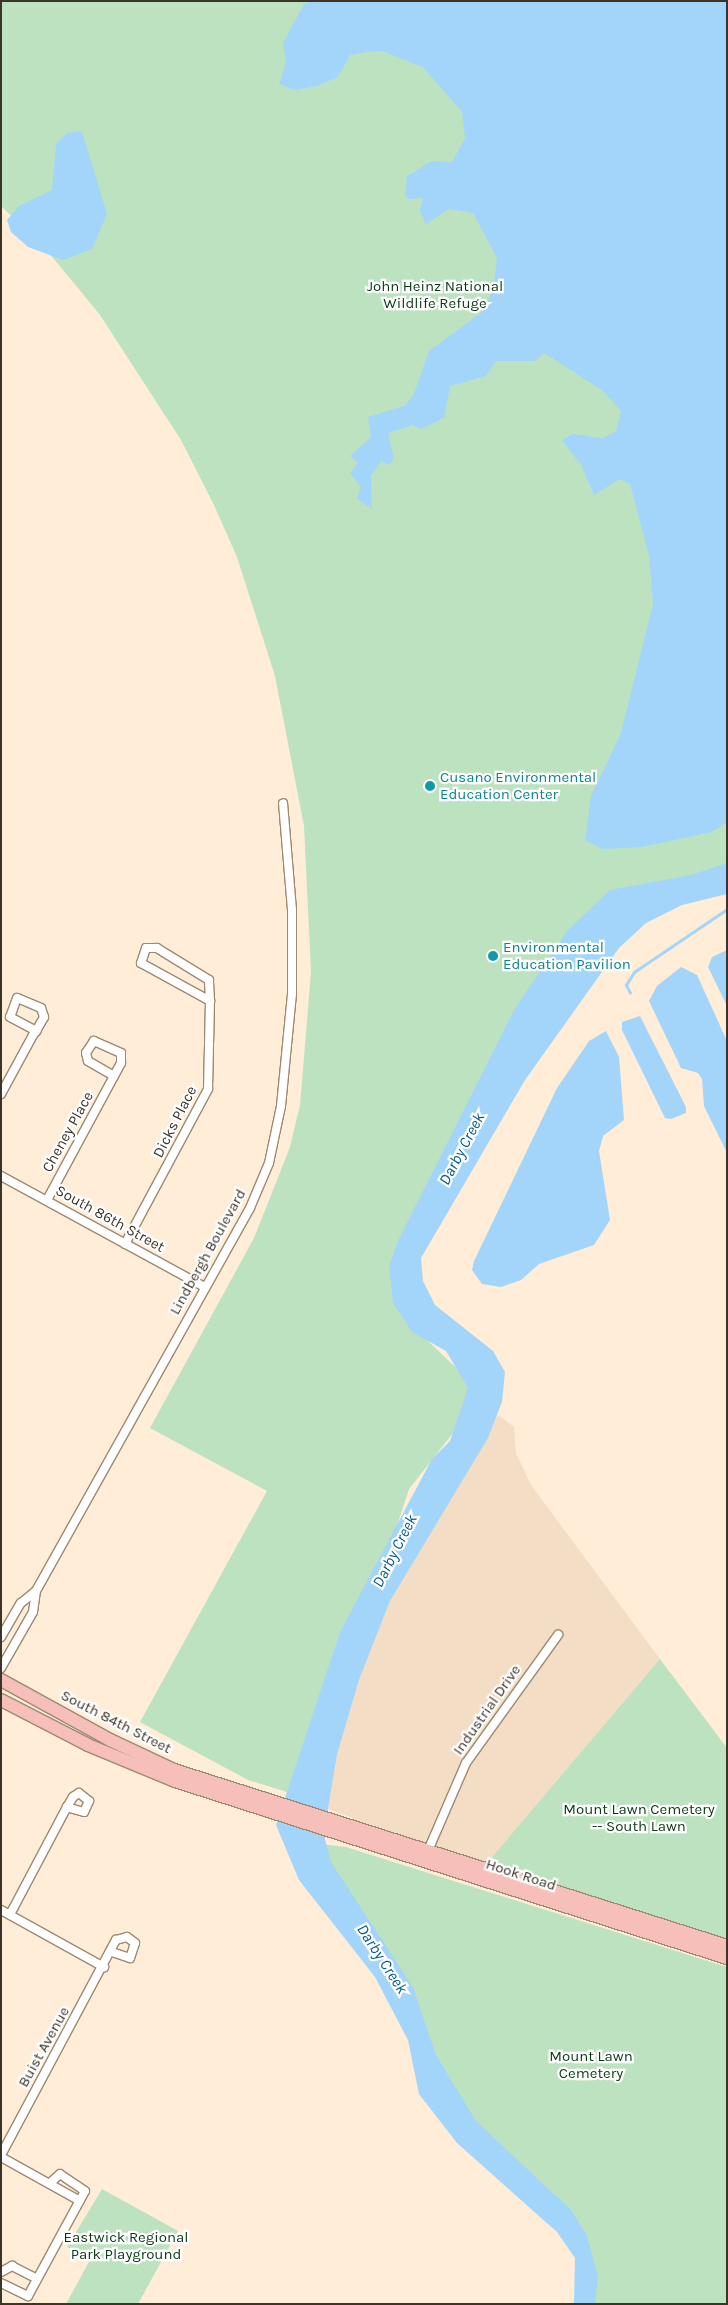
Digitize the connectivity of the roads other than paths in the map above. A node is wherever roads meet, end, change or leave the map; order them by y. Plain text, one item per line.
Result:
1 (283, 803) dead end
2 (210, 1001) junction
3 (36, 1031) junction
4 (114, 1076) junction
5 (1, 1094) edge
6 (1, 1176) edge
7 (46, 1200) junction
8 (125, 1244) junction
9 (205, 1287) junction
10 (36, 1591) junction
11 (558, 1635) dead end
12 (1, 1637) edge
13 (2, 1666) edge
14 (1, 1680) edge
15 (1, 1700) edge
16 (1, 1712) edge
17 (28, 1714) junction
18 (260, 1803) junction
19 (67, 1807) dead end
20 (305, 1818) joint
21 (426, 1856) junction
22 (1, 1910) edge
23 (10, 1914) junction
24 (727, 1946) edge
25 (111, 1952) dead end
26 (727, 1958) edge
27 (104, 1967) junction
28 (1, 2156) edge
29 (50, 2183) junction
30 (80, 2201) junction
31 (1, 2272) edge
32 (37, 2279) junction
33 (1, 2283) edge

1 - 9 street, Lindbergh Boulevard
2 - 2 street, Dicks Place
2 - 8 street, Dicks Place
3 - 3 street
3 - 5 street
4 - 4 street, Cheney Place
4 - 7 street, Cheney Place
6 - 7 street, South 86th Street
7 - 8 street, South 86th Street
8 - 9 street, South 86th Street
9 - 10 street, Lindbergh Boulevard
10 - 12 street, Lindbergh Boulevard
10 - 13 street, Lindbergh Boulevard
11 - 21 street, Industrial Drive
14 - 18 main road, South 84th Street
15 - 17 main road, South 84th Street
16 - 17 main road
17 - 18 main road, South 84th Street
18 - 20 main road, South 84th Street
19 - 23 street
20 - 21 main road, Hook Road
21 - 24 main road, Hook Road
21 - 26 main road, Hook Road
22 - 23 street
23 - 27 street
25 - 27 street, Buist Avenue
27 - 28 street, Buist Avenue
28 - 29 street
29 - 30 street
29 - 30 street
30 - 32 street
31 - 32 street
32 - 33 street

